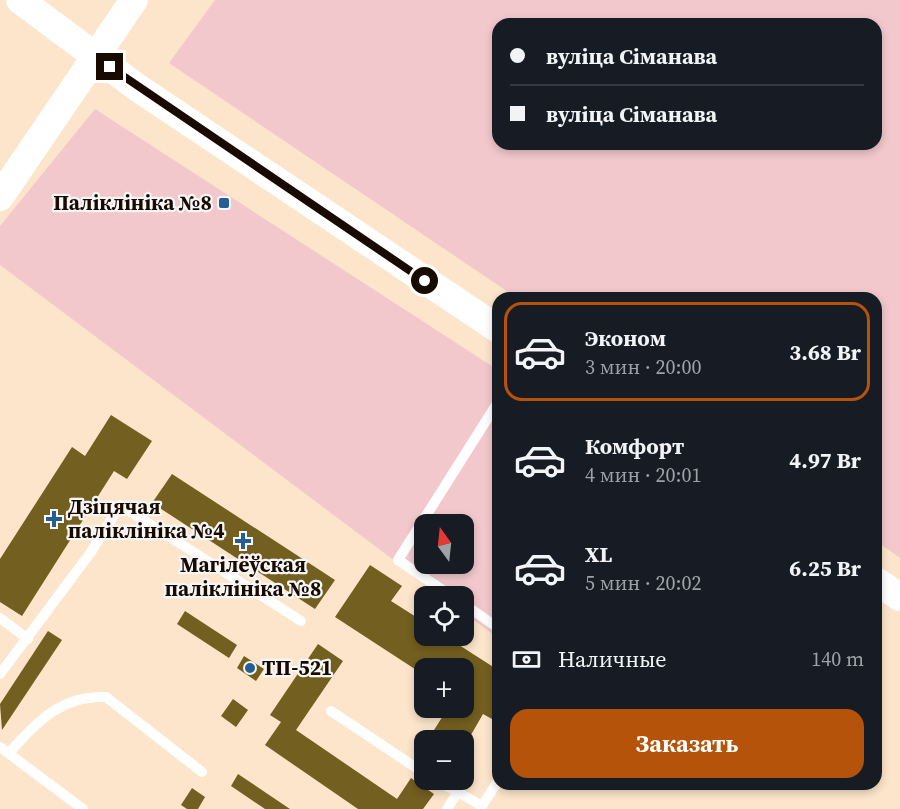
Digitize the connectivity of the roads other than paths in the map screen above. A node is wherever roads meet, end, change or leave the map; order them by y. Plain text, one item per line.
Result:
1 (20, 0) edge
2 (134, 0) edge
3 (96, 57) junction
4 (0, 197) edge
5 (492, 325) edge
6 (492, 411) edge
7 (882, 585) edge
8 (437, 586) edge
9 (900, 597) edge
10 (474, 611) edge
11 (0, 618) edge
12 (301, 621) dead end
13 (492, 624) edge
14 (28, 639) junction
15 (0, 674) edge
16 (331, 711) dead end
17 (5, 750) edge
18 (414, 765) edge
19 (202, 772) dead end
20 (454, 790) edge
21 (492, 790) edge
22 (458, 792) junction
23 (69, 799) junction
24 (481, 808) edge
25 (62, 809) edge
26 (83, 809) edge
27 (447, 809) edge

1 - 3 main road
2 - 3 main road
3 - 4 main road
3 - 5 main road
6 - 8 lane
7 - 9 main road
10 - 13 lane
11 - 14 lane
12 - 14 lane
14 - 15 lane
16 - 18 lane
17 - 19 lane
17 - 23 lane
20 - 22 lane
21 - 24 lane
22 - 24 lane
22 - 27 lane
23 - 25 lane
23 - 26 lane

